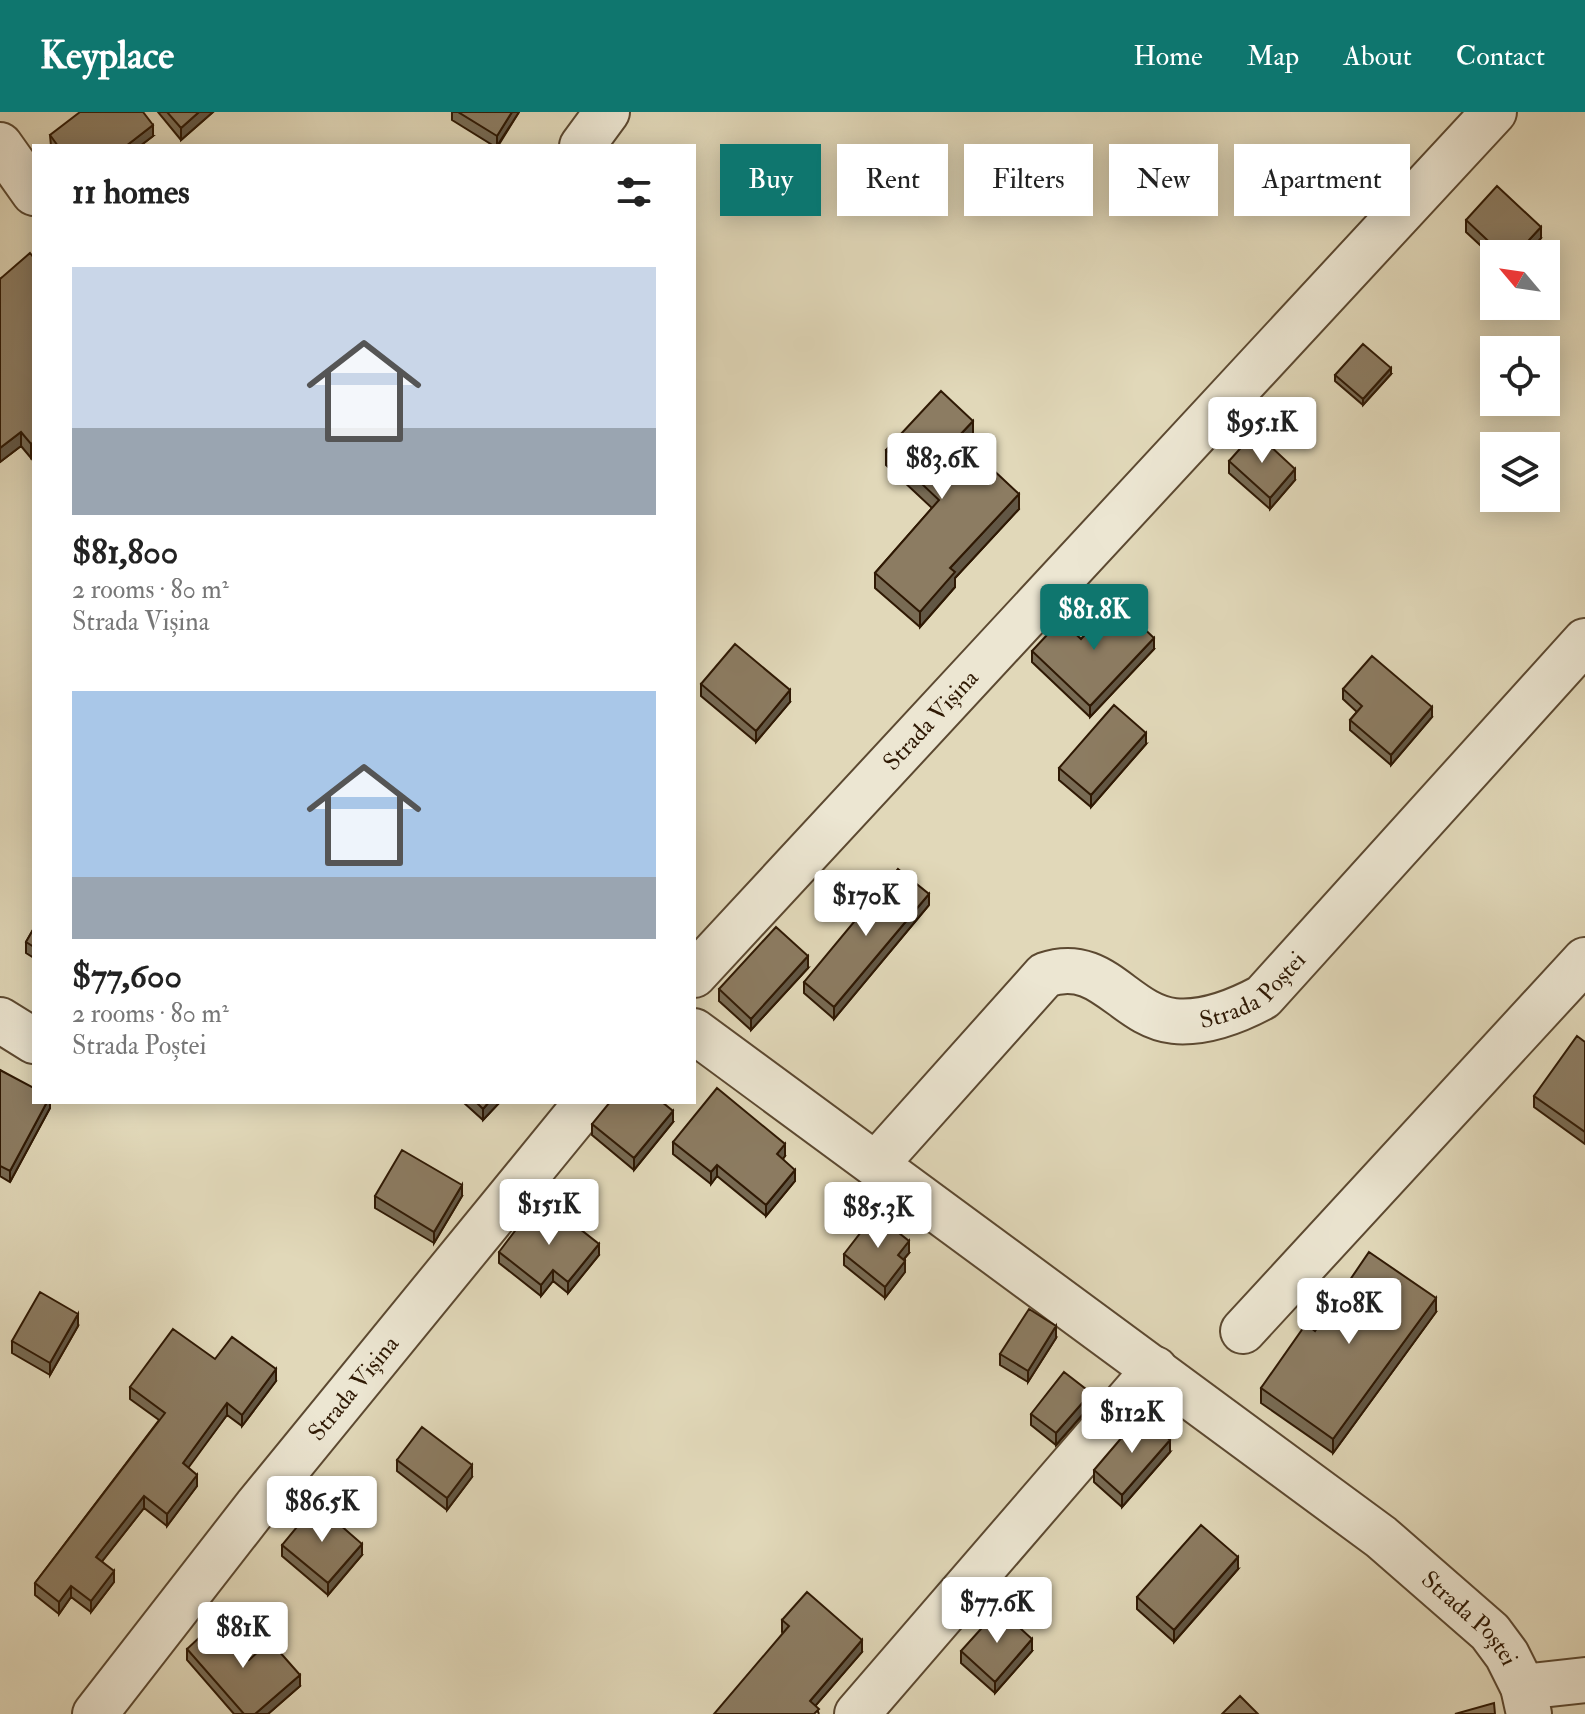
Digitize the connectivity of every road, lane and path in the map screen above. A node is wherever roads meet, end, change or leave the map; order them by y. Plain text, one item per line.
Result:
1 (607, 112) edge
2 (1494, 112) edge
3 (583, 144) edge
4 (0, 145) edge
5 (32, 190) edge
6 (1585, 641) edge
7 (1585, 960) edge
8 (696, 973) edge
9 (0, 1020) edge
10 (696, 1032) edge
11 (32, 1040) edge
12 (585, 1104) edge
13 (876, 1164) junction
14 (1243, 1331) dead end
15 (1155, 1369) junction
16 (1585, 1680) edge
17 (1526, 1701) edge
18 (95, 1714) edge
19 (857, 1714) edge

1 - 3 street
2 - 8 street, Strada Vișina
4 - 5 street
6 - 13 street, Strada Poștei
7 - 14 street
9 - 11 street
10 - 13 street, Strada Poștei
12 - 18 street, Strada Vișina
13 - 15 street, Strada Poștei
15 - 17 street, Strada Poștei
15 - 19 street
16 - 17 street

